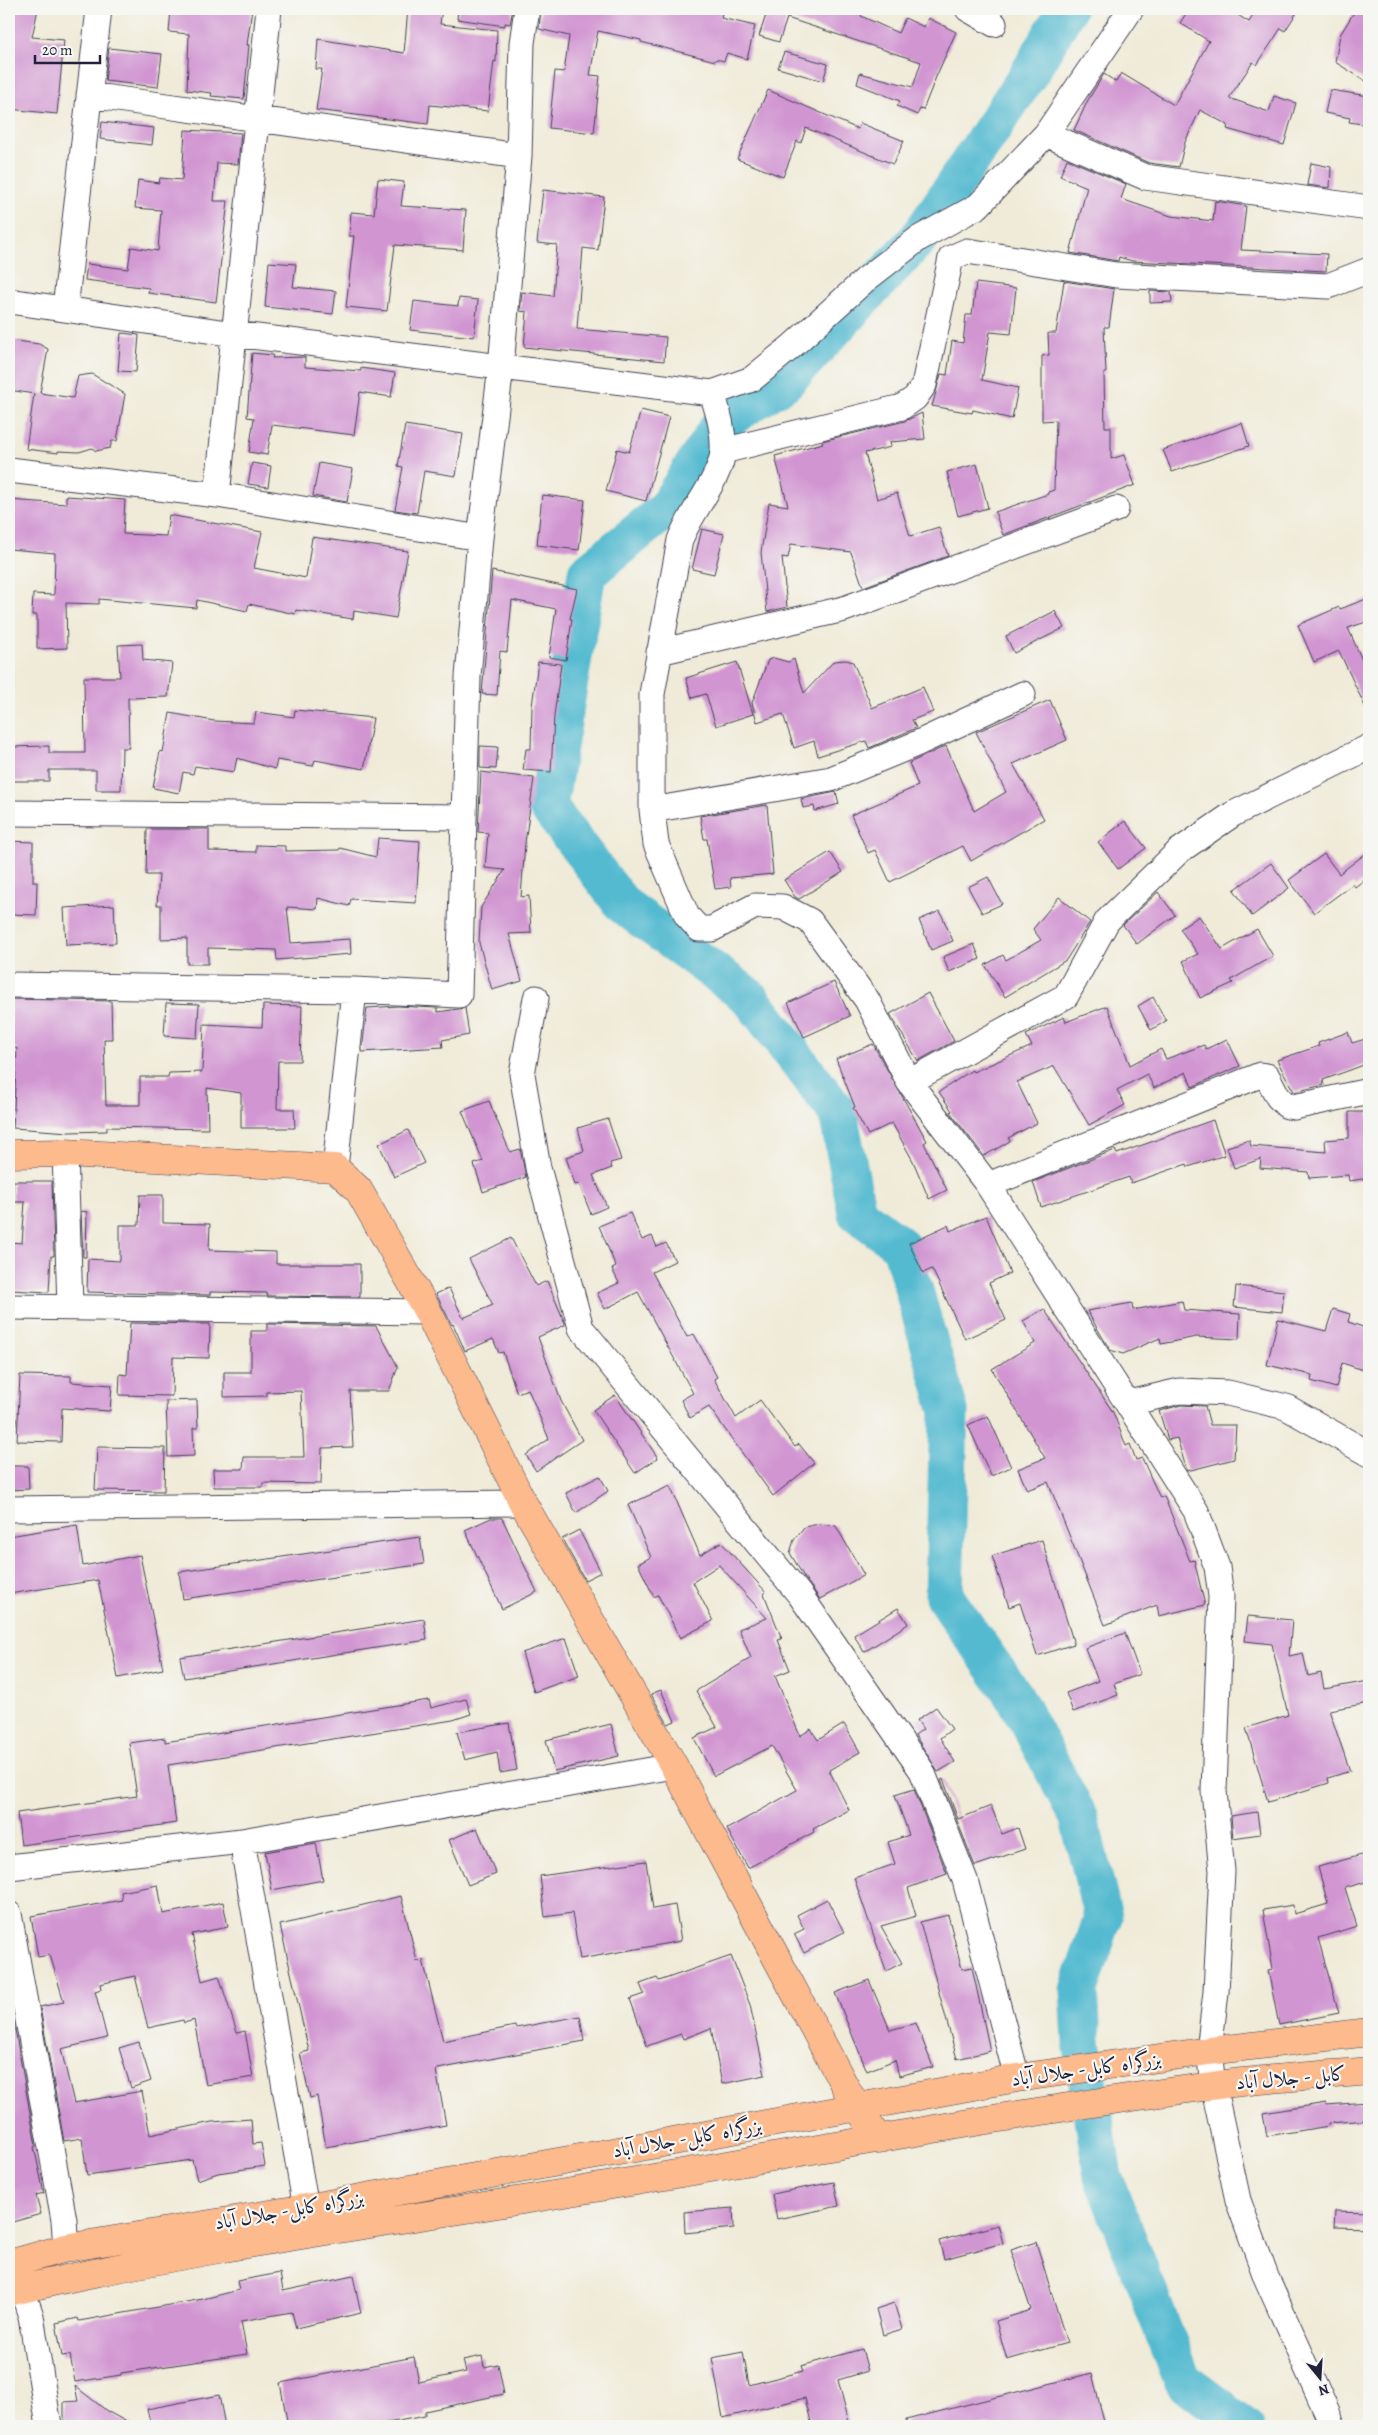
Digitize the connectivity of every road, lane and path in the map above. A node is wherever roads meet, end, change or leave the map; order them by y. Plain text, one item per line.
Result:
1 (99, 9) edge
2 (269, 9) edge
3 (527, 9) edge
4 (968, 9) edge
5 (1131, 9) edge
6 (994, 24) dead end
7 (89, 95) junction
8 (258, 118) junction
9 (1046, 134) junction
10 (519, 156) junction
11 (1369, 208) edge
12 (1369, 270) edge
13 (9, 301) edge
14 (65, 309) junction
15 (234, 334) junction
16 (501, 367) junction
17 (712, 393) junction
18 (723, 451) junction
19 (9, 470) edge
20 (217, 495) junction
21 (1116, 509) dead end
22 (480, 538) junction
23 (659, 652) junction
24 (1023, 694) dead end
25 (1369, 747) edge
26 (652, 810) junction
27 (9, 813) edge
28 (464, 817) junction
29 (9, 985) edge
30 (354, 990) junction
31 (536, 998) dead end
32 (909, 1082) junction
33 (1369, 1091) edge
34 (65, 1153) junction
35 (9, 1154) edge
36 (335, 1168) junction
37 (988, 1185) junction
38 (70, 1306) junction
39 (9, 1307) edge
40 (428, 1312) junction
41 (1129, 1403) junction
42 (1369, 1454) edge
43 (523, 1503) junction
44 (9, 1509) edge
45 (674, 1766) junction
46 (242, 1841) junction
47 (9, 1868) edge
48 (9, 1914) edge
49 (14, 1982) edge
50 (1369, 2032) edge
51 (1209, 2051) junction
52 (1369, 2071) edge
53 (1017, 2078) junction
54 (1213, 2085) junction
55 (857, 2107) junction
56 (879, 2140) junction
57 (306, 2208) junction
58 (66, 2248) junction
59 (9, 2264) edge
60 (15, 2290) edge
61 (50, 2426) edge
62 (1333, 2426) edge

1 - 7 street
2 - 8 street
3 - 10 street
4 - 6 street
5 - 9 street
7 - 8 street
7 - 14 street
8 - 10 street
8 - 15 street
9 - 11 street
9 - 17 street
10 - 16 street
12 - 18 street
13 - 14 street
14 - 15 street
15 - 16 street
15 - 20 street
16 - 17 street
16 - 22 street
17 - 18 street
18 - 23 street
19 - 20 street
20 - 22 street
21 - 23 street
22 - 28 street
23 - 26 street
24 - 26 street
25 - 32 street
26 - 32 street
27 - 28 street
28 - 30 street
29 - 30 street
30 - 36 street
31 - 53 street
32 - 37 street
33 - 37 street
34 - 35 main road
34 - 36 main road
34 - 38 street
36 - 40 main road
37 - 41 street
38 - 39 street
38 - 40 street
40 - 43 main road
41 - 42 street
41 - 51 street
43 - 44 street
43 - 45 main road
45 - 46 street
45 - 55 main road
46 - 47 street
46 - 57 street
48 - 49 street
49 - 58 street
50 - 51 main road, بزرگراه کابل- جلال آباد
51 - 53 main road, بزرگراه کابل- جلال آباد
51 - 54 street
52 - 54 main road, کابل - جلال آباد
53 - 55 main road, بزرگراه کابل- جلال آباد
54 - 56 main road, بزرگراه کابل- جلال آباد
54 - 62 street
55 - 56 main road
55 - 57 main road, بزرگراه کابل- جلال آباد
56 - 60 main road, بزرگراه کابل- جلال آباد
57 - 58 main road, بزرگراه کابل- جلال آباد
58 - 59 main road, بزرگراه کابل- جلال آباد
60 - 61 street

